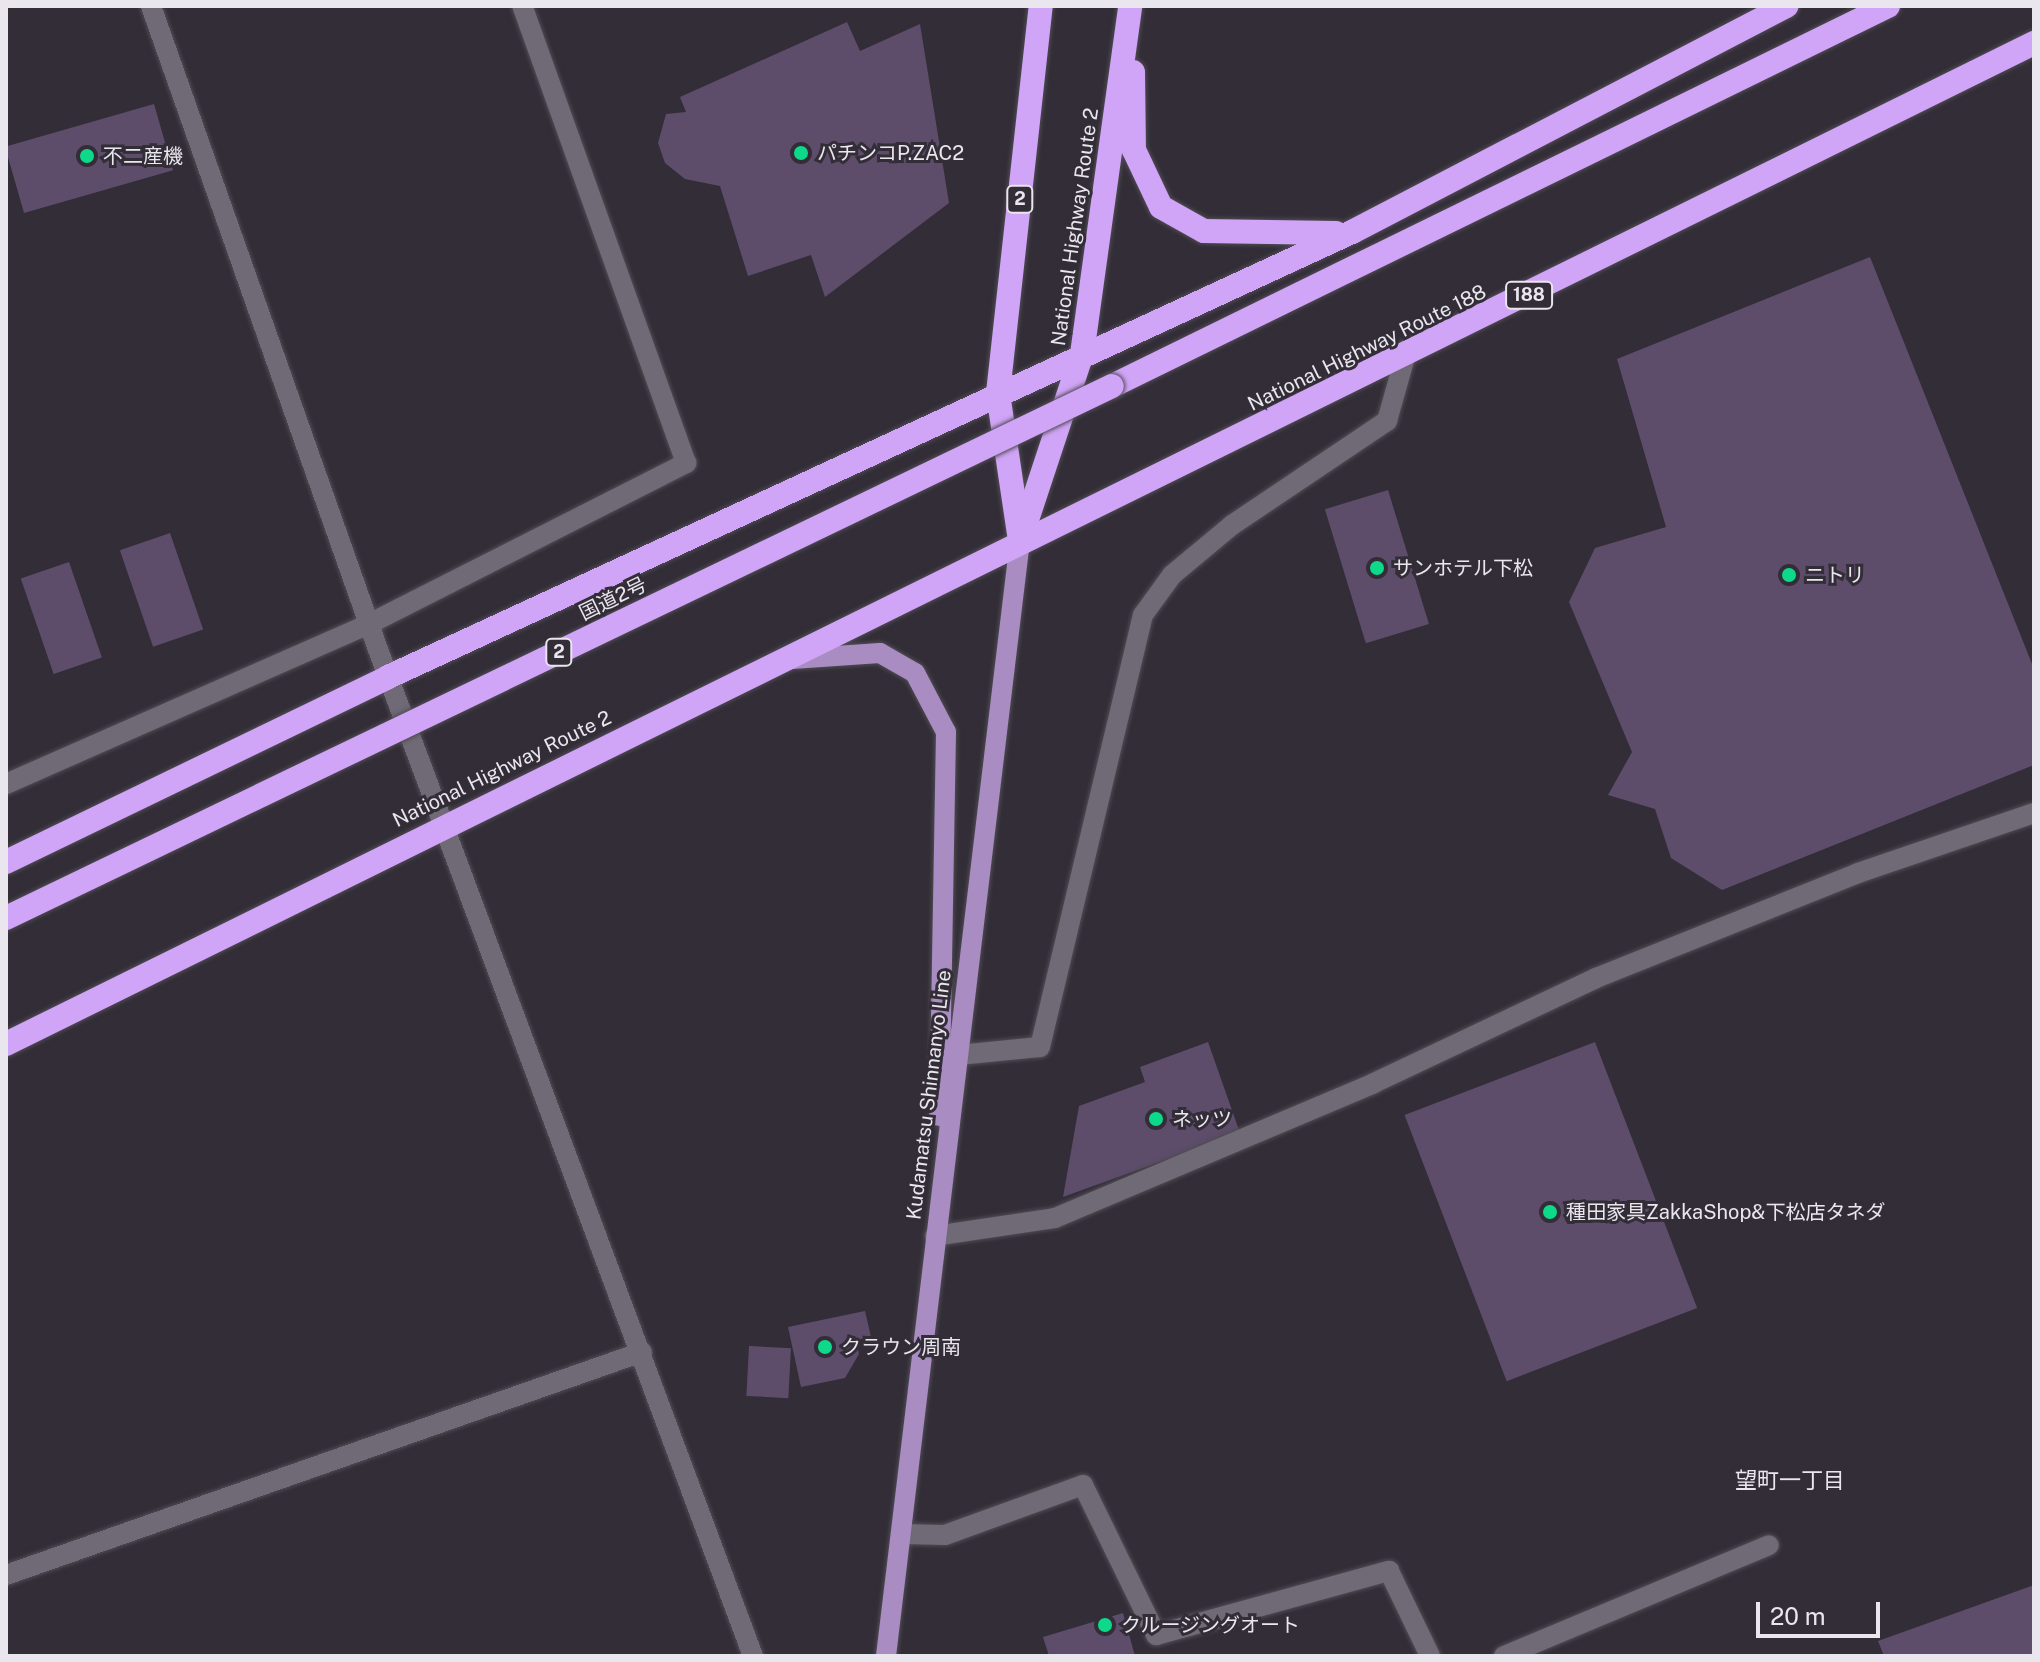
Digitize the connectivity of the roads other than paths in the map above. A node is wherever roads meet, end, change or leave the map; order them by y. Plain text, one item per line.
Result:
1 (151, 6) edge
2 (522, 6) edge
3 (1041, 6) edge
4 (1131, 6) edge
5 (1787, 6) edge
6 (1888, 6) edge
7 (2034, 43) edge
8 (1352, 232) junction
9 (1082, 354) junction
10 (1405, 357) junction
11 (998, 393) junction
12 (1020, 541) junction
13 (369, 624) junction
14 (788, 659) junction
15 (388, 677) junction
16 (6, 784) edge
17 (2034, 813) edge
18 (444, 823) junction
19 (6, 862) edge
20 (6, 918) edge
21 (6, 1044) edge
22 (958, 1055) junction
23 (935, 1236) junction
24 (642, 1352) junction
25 (902, 1534) junction
26 (1769, 1545) dead end
27 (6, 1575) edge
28 (753, 1656) edge
29 (886, 1656) edge
30 (1430, 1656) edge
31 (1506, 1656) edge

1 - 13 street
2 - 13 street
3 - 11 highway, 2
4 - 8 highway
4 - 9 highway, National Highway Route 2
5 - 8 highway
6 - 20 highway, 国道2号 / 2, bridge
7 - 10 highway, National Highway Route 188 / 188
8 - 9 highway
9 - 11 highway
9 - 12 highway, National Highway Route 2
10 - 12 highway, National Highway Route 188 / 188
10 - 22 street
11 - 12 highway, 2
11 - 15 highway, 2
12 - 14 highway, National Highway Route 2
12 - 22 main road, Kudamatsu Shinnanyo Line
13 - 15 street
13 - 16 street
14 - 18 highway, National Highway Route 2
14 - 23 main road
15 - 18 street
15 - 19 highway, 2
17 - 23 street
18 - 21 highway, National Highway Route 2
18 - 24 street
22 - 23 main road, Kudamatsu Shinnanyo Line
23 - 25 main road, Kudamatsu Shinnanyo Line
24 - 27 street
24 - 28 street
25 - 29 main road, Kudamatsu Shinnanyo Line
25 - 30 street
26 - 31 street

